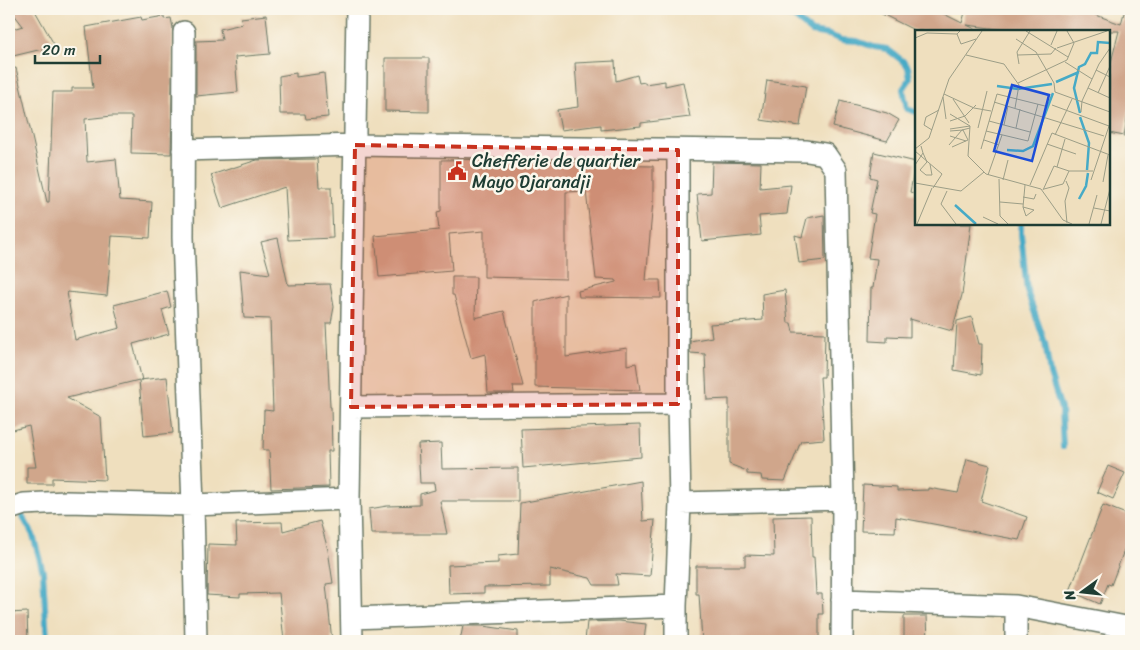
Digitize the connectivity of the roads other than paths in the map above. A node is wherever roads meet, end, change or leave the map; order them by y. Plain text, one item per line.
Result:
1 (357, 9) edge
2 (184, 32) dead end
3 (355, 145) junction
4 (183, 150) junction
5 (678, 150) junction
6 (678, 404) junction
7 (351, 407) junction
8 (349, 499) junction
9 (844, 500) junction
10 (680, 503) junction
11 (193, 505) junction
12 (14, 507) edge
13 (842, 600) junction
14 (676, 606) junction
15 (1016, 606) junction
16 (352, 618) junction
17 (1131, 628) edge
18 (196, 641) edge
19 (352, 641) edge
20 (676, 641) edge
21 (842, 641) edge
22 (1016, 641) edge

1 - 3 street
2 - 4 street
3 - 4 street
3 - 5 street
3 - 7 street
4 - 11 street
5 - 6 street
5 - 9 street
6 - 7 street
6 - 10 street
7 - 8 street
8 - 11 street
8 - 16 street
9 - 10 street
9 - 13 street
10 - 14 street
11 - 12 street
11 - 18 street
13 - 15 street
13 - 21 street
14 - 16 street
14 - 20 street
15 - 17 street
15 - 22 street
16 - 19 street

